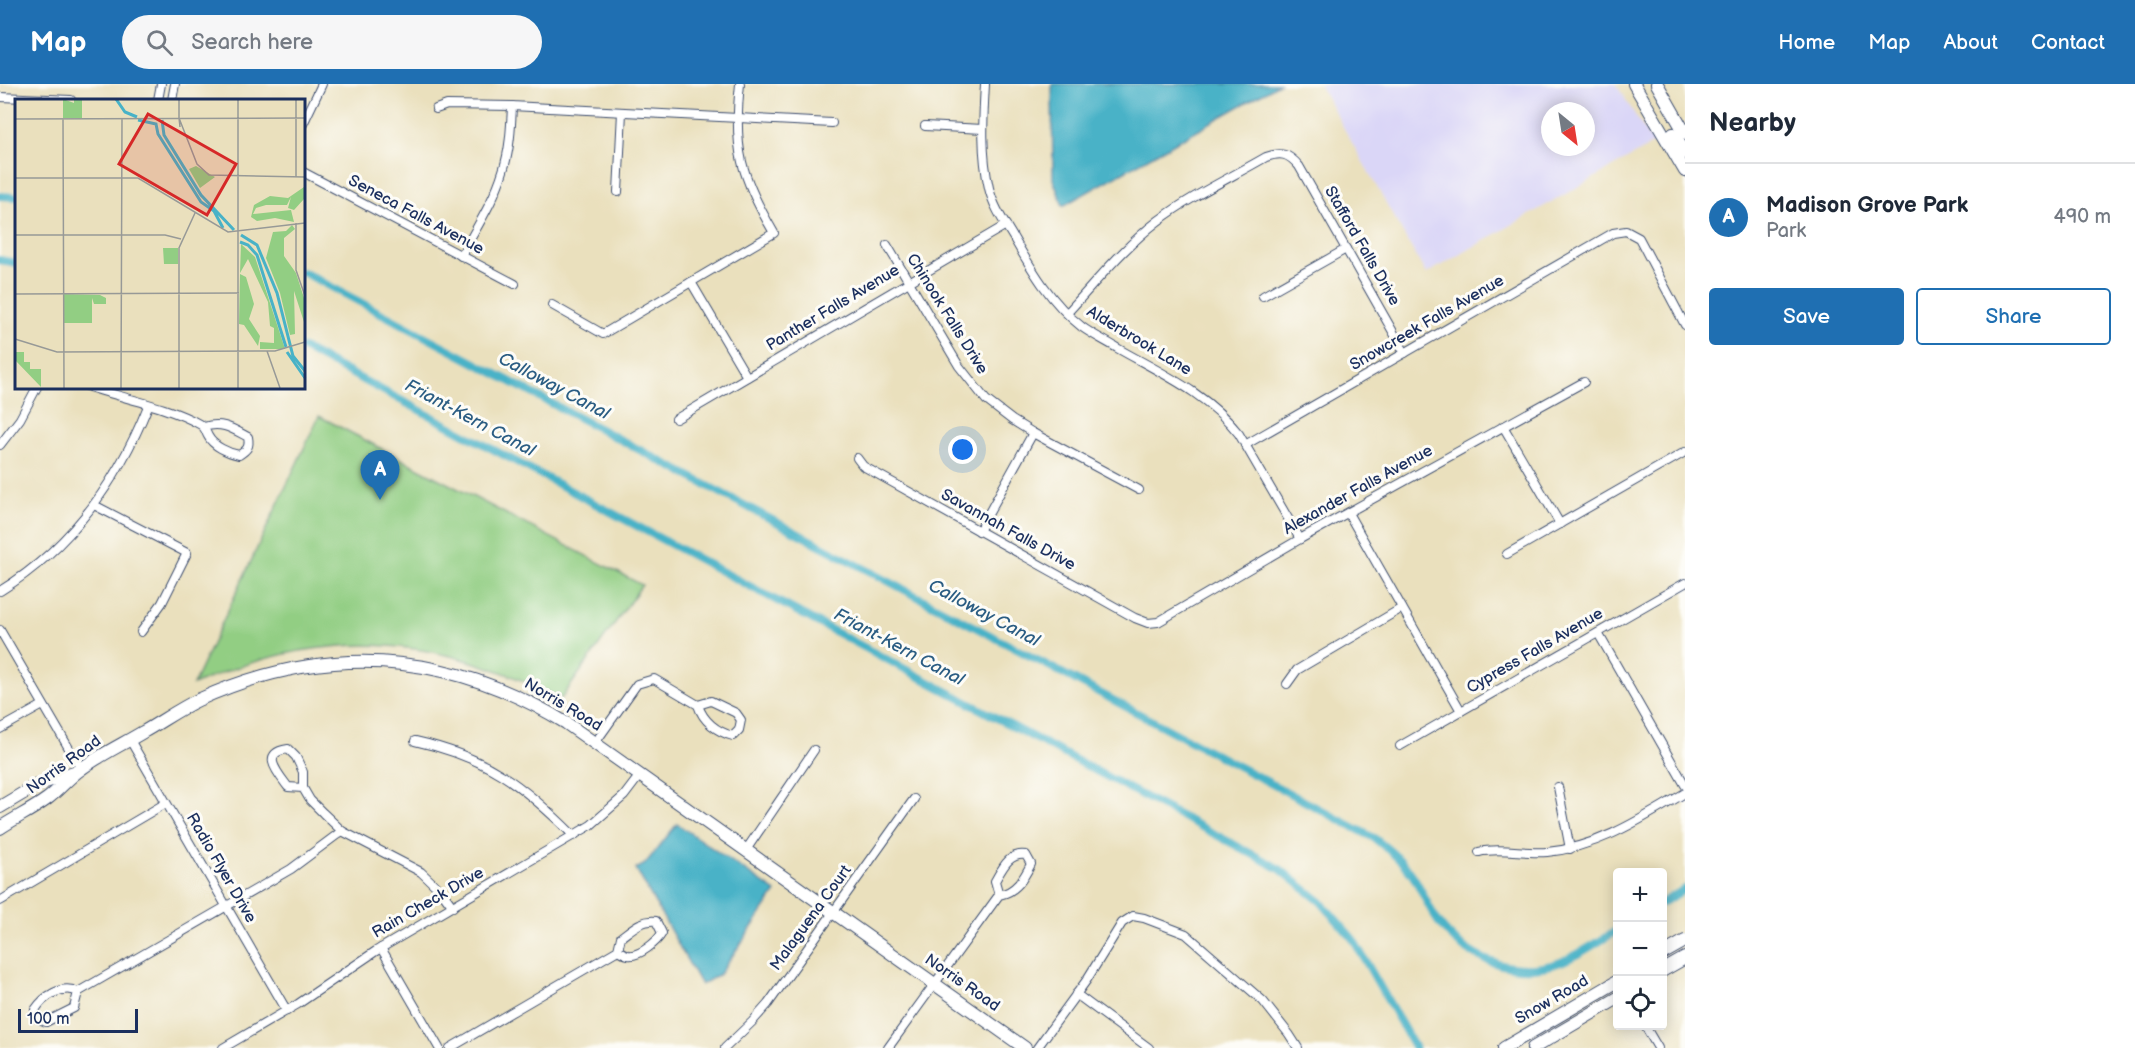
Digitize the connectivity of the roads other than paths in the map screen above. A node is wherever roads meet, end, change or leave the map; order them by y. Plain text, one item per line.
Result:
1 (161, 84) edge
2 (175, 84) edge
3 (322, 84) edge
4 (740, 84) edge
5 (985, 84) edge
6 (1652, 84) edge
7 (1657, 84) edge
8 (1635, 85) edge
9 (1664, 96) junction
10 (0, 97) edge
11 (47, 99) edge
12 (158, 99) edge
13 (172, 99) edge
14 (512, 106) junction
15 (436, 109) dead end
16 (622, 112) junction
17 (736, 118) junction
18 (304, 122) edge
19 (832, 123) dead end
20 (925, 126) dead end
21 (983, 129) junction
22 (1685, 132) edge
23 (1685, 152) edge
24 (1685, 171) edge
25 (304, 173) edge
26 (618, 192) dead end
27 (1006, 225) junction
28 (887, 244) dead end
29 (1346, 249) junction
30 (461, 256) junction
31 (908, 281) junction
32 (691, 282) junction
33 (515, 284) dead end
34 (1263, 296) dead end
35 (552, 305) dead end
36 (1067, 313) junction
37 (1685, 325) edge
38 (1405, 353) junction
39 (747, 377) junction
40 (1584, 382) dead end
41 (36, 388) edge
42 (92, 388) edge
43 (148, 406) junction
44 (676, 419) dead end
45 (1503, 426) junction
46 (204, 427) junction
47 (1033, 433) junction
48 (0, 445) edge
49 (1245, 445) junction
50 (1685, 452) edge
51 (857, 458) dead end
52 (1139, 490) dead end
53 (94, 505) junction
54 (1348, 513) junction
55 (1560, 524) junction
56 (979, 531) junction
57 (1300, 539) junction
58 (1507, 554) dead end
59 (1685, 583) edge
60 (0, 591) edge
61 (1402, 608) junction
62 (1148, 623) joint
63 (0, 630) edge
64 (141, 632) dead end
65 (1598, 633) junction
66 (1287, 684) dead end
67 (43, 705) junction
68 (698, 705) junction
69 (1461, 711) junction
70 (0, 729) edge
71 (130, 740) junction
72 (415, 741) dead end
73 (595, 743) junction
74 (1400, 746) dead end
75 (814, 750) dead end
76 (81, 769) junction
77 (640, 775) junction
78 (1685, 785) edge
79 (1558, 787) dead end
80 (303, 788) junction
81 (1685, 793) edge
82 (914, 799) dead end
83 (166, 803) junction
84 (0, 807) edge
85 (0, 828) edge
86 (342, 831) junction
87 (574, 836) junction
88 (1570, 849) junction
89 (746, 850) junction
90 (1479, 852) dead end
91 (999, 895) junction
92 (0, 902) edge
93 (226, 906) junction
94 (453, 906) junction
95 (833, 912) junction
96 (1685, 941) edge
97 (381, 948) junction
98 (618, 950) junction
99 (1667, 951) edge
100 (1685, 958) edge
101 (1667, 968) edge
102 (934, 983) junction
103 (1613, 983) edge
104 (78, 992) junction
105 (1076, 994) junction
106 (1613, 1000) edge
107 (287, 1011) junction
108 (1647, 1030) edge
109 (223, 1048) edge
110 (439, 1048) edge
111 (450, 1048) edge
112 (725, 1048) edge
113 (888, 1048) edge
114 (1025, 1048) edge
115 (1037, 1048) edge
116 (1149, 1048) edge
117 (1298, 1048) edge
118 (1504, 1048) edge
119 (1533, 1048) edge
120 (1658, 1048) edge

1 - 12 street
2 - 13 street
3 - 18 street
4 - 17 street
5 - 21 street, Alderbrook Lane
6 - 9 street
7 - 9 street
8 - 23 street
8 - 24 street
9 - 22 street
10 - 11 street
14 - 15 street
14 - 16 street
14 - 30 street
16 - 17 street
16 - 26 street
17 - 19 street
17 - 32 street
20 - 21 street
21 - 27 street, Alderbrook Lane
25 - 30 street, Seneca Falls Avenue
27 - 31 street, Panther Falls Avenue
27 - 36 street, Alderbrook Lane
28 - 31 street, Chinook Falls Drive
29 - 34 street
29 - 36 street, Stafford Falls Drive
29 - 38 street, Stafford Falls Drive
30 - 33 street, Seneca Falls Avenue
31 - 39 street, Panther Falls Avenue
31 - 47 street, Chinook Falls Drive
32 - 35 street
32 - 39 street
36 - 49 street, Alderbrook Lane
37 - 38 street, Snowcreek Falls Avenue
38 - 49 street, Snowcreek Falls Avenue
39 - 44 street, Panther Falls Avenue
40 - 45 street, Alexander Falls Avenue
41 - 48 street
42 - 43 street
43 - 46 street
43 - 53 street
45 - 54 street, Alexander Falls Avenue
45 - 55 street
46 - 46 street
47 - 52 street, Chinook Falls Drive
47 - 56 street
49 - 57 street, Alderbrook Lane
50 - 55 street
51 - 56 street, Savannah Falls Drive
53 - 60 street
53 - 64 street
54 - 57 street, Alexander Falls Avenue
54 - 61 street
55 - 58 street
56 - 62 street, Savannah Falls Drive
57 - 62 street, Alexander Falls Avenue
59 - 65 street, Cypress Falls Avenue
61 - 66 street
61 - 69 street
63 - 67 street
65 - 69 street, Cypress Falls Avenue
65 - 78 street
67 - 70 street
67 - 76 street
68 - 68 street
68 - 73 street
69 - 74 street, Cypress Falls Avenue
71 - 73 street, Norris Road
71 - 76 street, Norris Road
71 - 83 street, Radio Flyer Drive
72 - 87 street
73 - 77 street, Norris Road
75 - 89 street
76 - 84 street
76 - 85 street, Norris Road
77 - 87 street, Rain Check Drive
77 - 89 street, Norris Road
79 - 88 street
80 - 80 street
80 - 86 street
81 - 88 street
82 - 95 street, Malaguena Court
83 - 92 street
83 - 93 street, Radio Flyer Drive
86 - 93 street
86 - 94 street
87 - 94 street, Rain Check Drive
88 - 90 street
89 - 95 street, Norris Road
91 - 91 street
91 - 102 street
93 - 104 street
93 - 107 street, Radio Flyer Drive
94 - 97 street, Rain Check Drive
95 - 102 street, Norris Road
95 - 112 street, Malaguena Court
96 - 99 street
97 - 107 street, Rain Check Drive
97 - 110 street
98 - 98 street
98 - 111 street
100 - 101 street
102 - 113 street
102 - 114 street, Norris Road
103 - 118 street, Snow Road
104 - 104 street
105 - 115 street
105 - 116 street
105 - 117 street
106 - 119 street, Snow Road
107 - 109 street, Rain Check Drive
108 - 120 street

